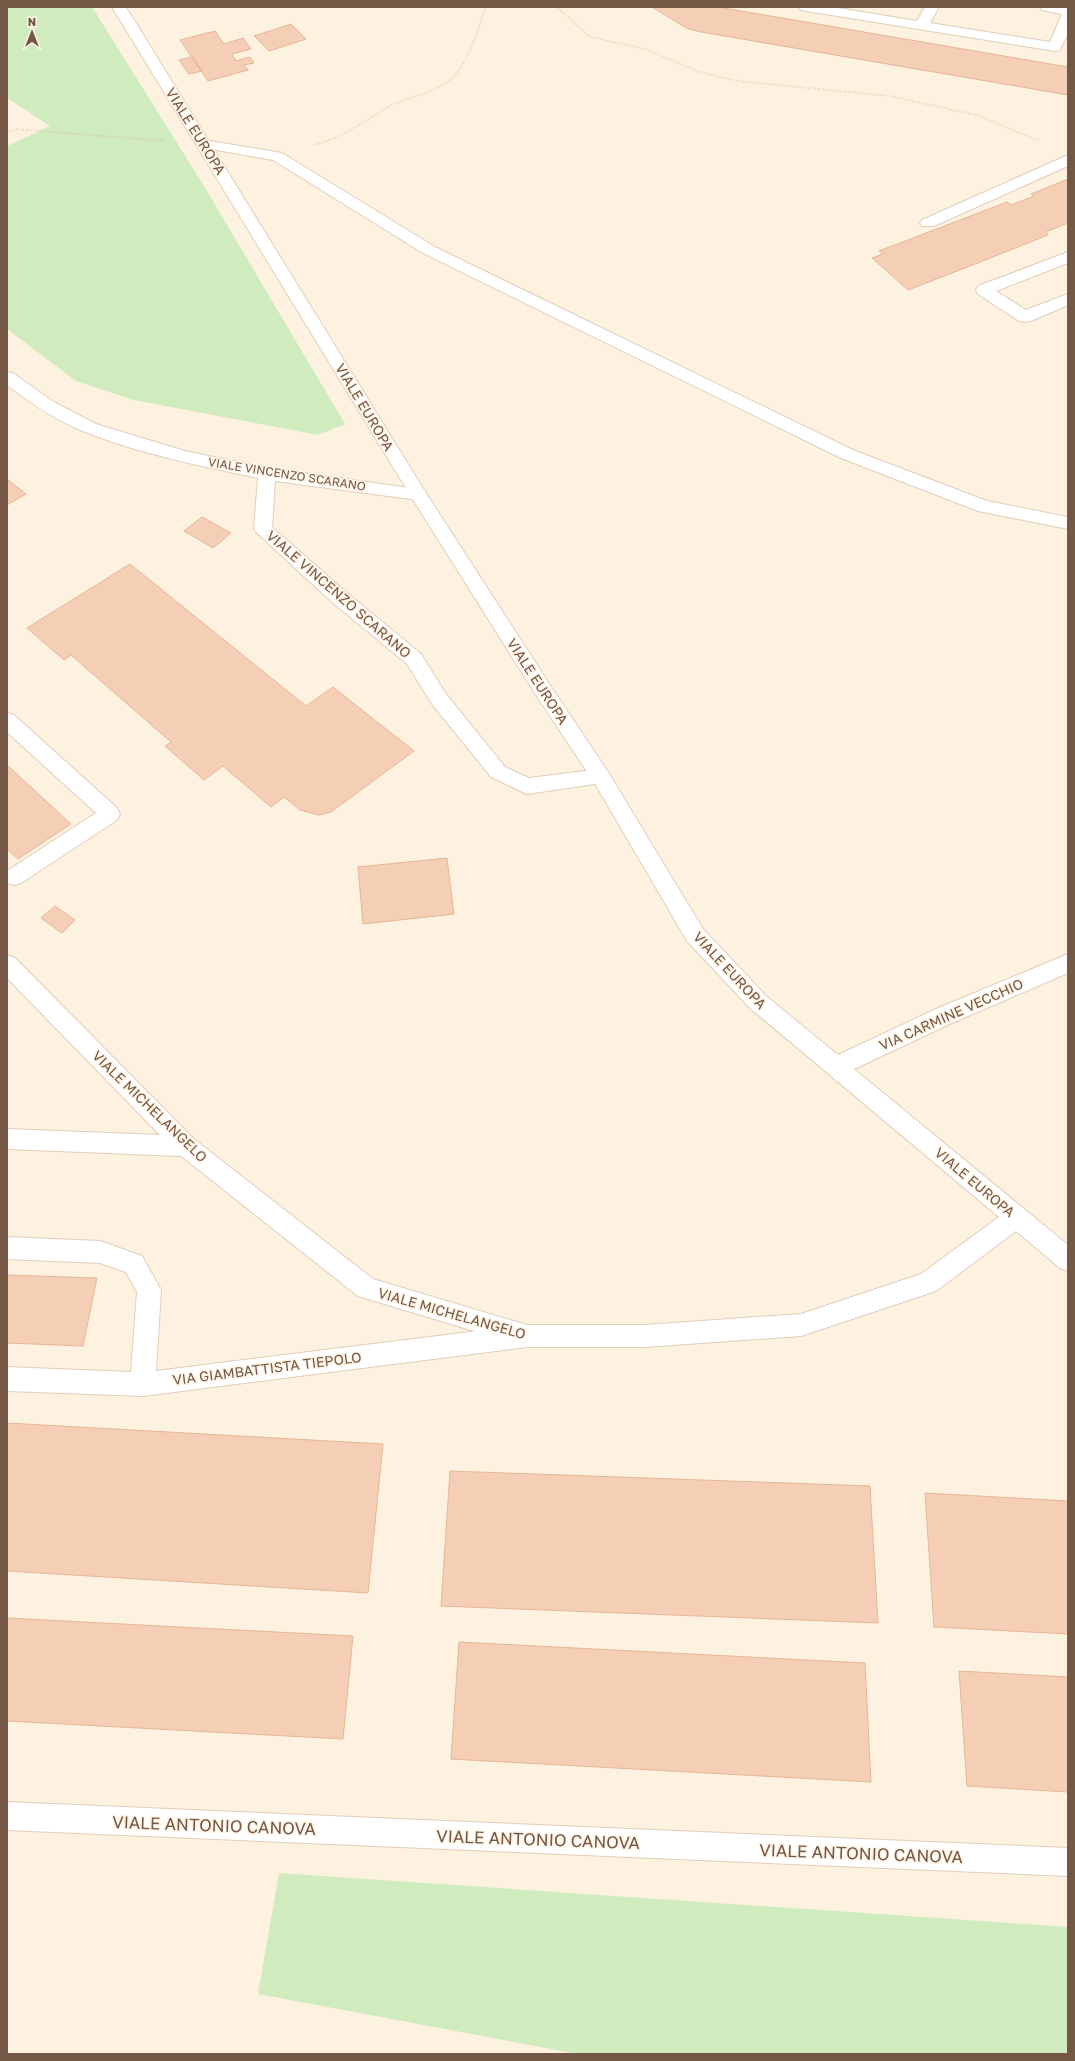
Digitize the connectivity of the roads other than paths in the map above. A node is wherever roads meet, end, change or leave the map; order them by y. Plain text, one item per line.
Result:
1 (119, 7) edge
2 (806, 7) edge
3 (932, 7) edge
4 (1047, 7) edge
5 (1068, 11) edge
6 (1068, 16) edge
7 (921, 26) junction
8 (204, 144) junction
9 (1068, 160) edge
10 (928, 223) dead end
11 (1068, 257) edge
12 (1068, 299) edge
13 (7, 377) edge
14 (267, 474) junction
15 (418, 494) junction
16 (1068, 523) edge
17 (7, 720) edge
18 (601, 777) junction
19 (14, 877) dead end
20 (1068, 963) edge
21 (7, 964) edge
22 (835, 1067) junction
23 (7, 1139) edge
24 (186, 1146) junction
25 (1017, 1217) junction
26 (7, 1248) edge
27 (1068, 1260) edge
28 (527, 1336) junction
29 (7, 1379) edge
30 (143, 1384) junction
31 (7, 1816) edge
32 (1068, 1862) edge

1 - 8 street, VIALE EUROPA
2 - 7 street
3 - 7 street
4 - 5 street
6 - 7 street
8 - 15 street, VIALE EUROPA
8 - 16 street
9 - 10 street
11 - 12 street
13 - 14 street, VIALE VINCENZO SCARANO
14 - 15 street, VIALE VINCENZO SCARANO
14 - 18 street, VIALE VINCENZO SCARANO
15 - 18 street, VIALE EUROPA
17 - 19 street
18 - 22 street, VIALE EUROPA
20 - 22 street, VIA CARMINE VECCHIO
21 - 24 street, VIALE MICHELANGELO
22 - 25 street, VIALE EUROPA
23 - 24 street
24 - 28 street, VIALE MICHELANGELO
25 - 27 street, VIALE EUROPA
25 - 28 street, VIALE MICHELANGELO
26 - 30 street
28 - 30 street, VIA GIAMBATTISTA TIEPOLO
29 - 30 street, VIA GIAMBATTISTA TIEPOLO
31 - 32 street, VIALE ANTONIO CANOVA

